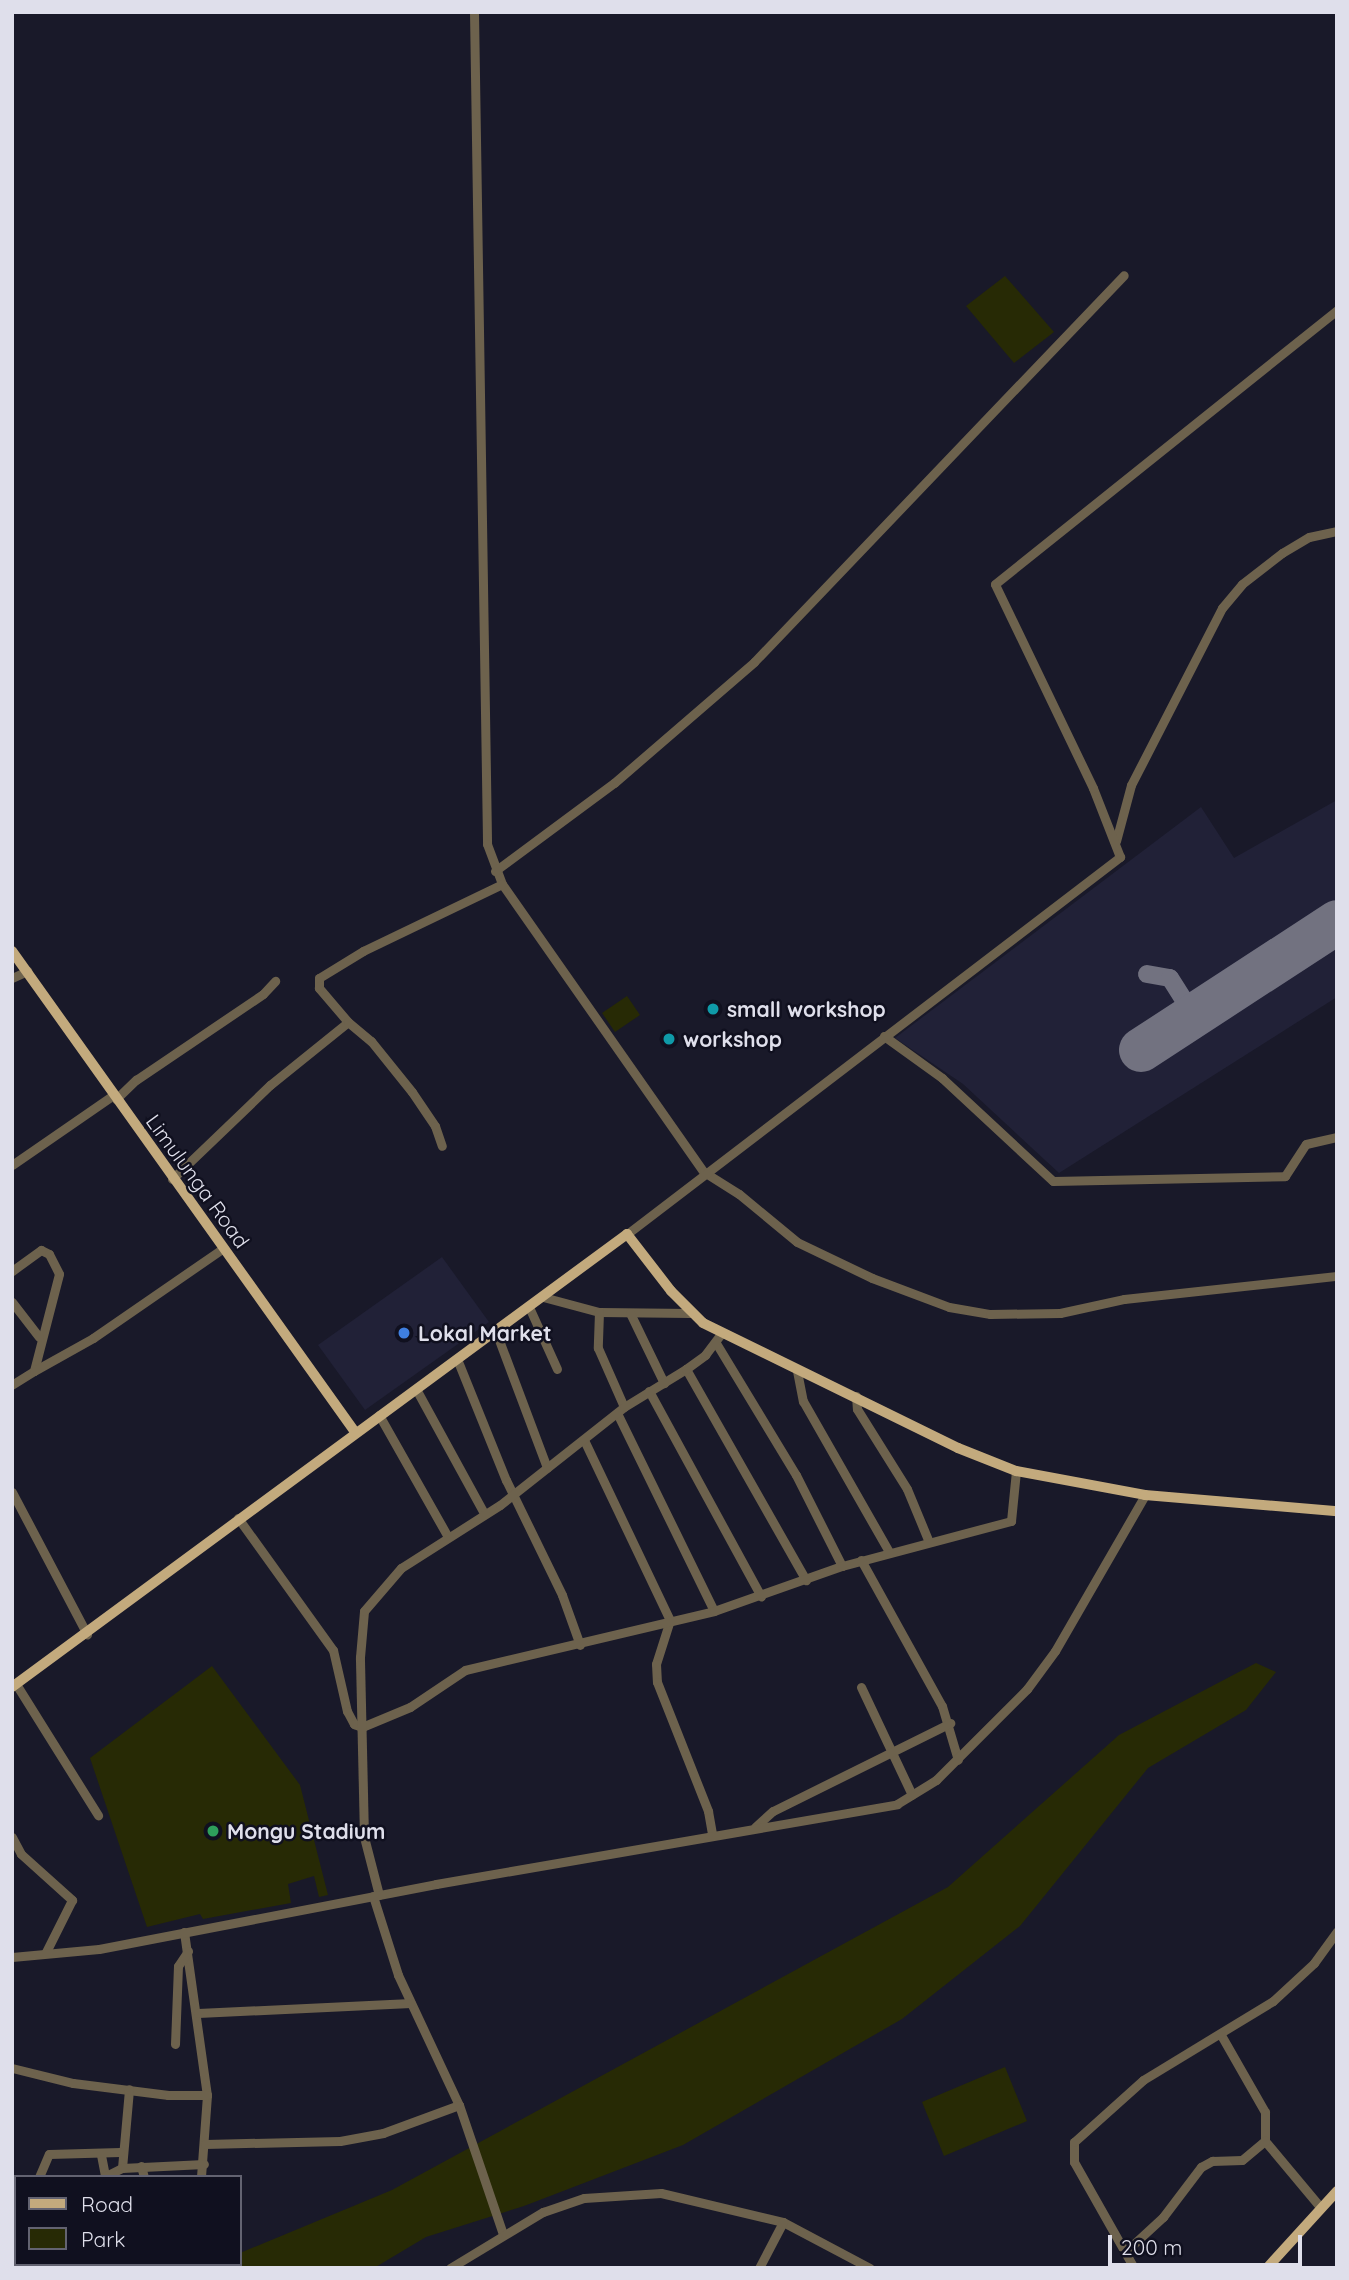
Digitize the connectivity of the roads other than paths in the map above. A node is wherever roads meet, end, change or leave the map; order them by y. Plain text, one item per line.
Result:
1 (474, 12) edge
2 (1124, 275) dead end
3 (1337, 310) edge
4 (1337, 531) edge
5 (1115, 843) junction
6 (495, 872) junction
7 (502, 884) junction
8 (12, 951) edge
9 (27, 971) junction
10 (12, 978) edge
11 (275, 981) dead end
12 (348, 1022) junction
13 (884, 1036) junction
14 (114, 1098) junction
15 (1337, 1137) edge
16 (442, 1146) dead end
17 (12, 1165) edge
18 (704, 1172) junction
19 (172, 1179) junction
20 (627, 1234) junction
21 (222, 1249) junction
22 (12, 1271) edge
23 (1337, 1276) edge
24 (543, 1297) junction
25 (12, 1302) edge
26 (529, 1307) junction
27 (599, 1312) junction
28 (630, 1313) junction
29 (690, 1313) junction
30 (496, 1332) junction
31 (39, 1337) junction
32 (719, 1338) junction
33 (457, 1359) junction
34 (557, 1369) dead end
35 (686, 1369) junction
36 (34, 1371) junction
37 (797, 1371) junction
38 (664, 1382) junction
39 (12, 1385) edge
40 (416, 1389) junction
41 (649, 1391) junction
42 (856, 1396) junction
43 (620, 1410) junction
44 (379, 1415) junction
45 (355, 1432) junction
46 (584, 1440) junction
47 (547, 1468) junction
48 (1016, 1471) junction
49 (12, 1492) edge
50 (513, 1495) junction
51 (1145, 1495) junction
52 (1337, 1511) edge
53 (484, 1513) junction
54 (238, 1518) junction
55 (447, 1535) junction
56 (929, 1542) junction
57 (889, 1552) junction
58 (861, 1560) junction
59 (842, 1566) junction
60 (806, 1580) junction
61 (761, 1596) junction
62 (714, 1611) junction
63 (670, 1620) junction
64 (87, 1633) junction
65 (580, 1646) junction
66 (14, 1685) edge
67 (861, 1687) dead end
68 (950, 1723) junction
69 (362, 1727) junction
70 (891, 1755) junction
71 (958, 1760) junction
72 (912, 1795) junction
73 (98, 1815) dead end
74 (755, 1827) junction
75 (712, 1834) junction
76 (12, 1837) edge
77 (376, 1896) junction
78 (1337, 1931) edge
79 (184, 1932) junction
80 (188, 1951) junction
81 (46, 1952) junction
82 (12, 1957) edge
83 (411, 2003) junction
84 (198, 2013) junction
85 (1221, 2035) junction
86 (175, 2044) dead end
87 (12, 2068) edge
88 (129, 2089) junction
89 (207, 2095) junction
90 (459, 2105) junction
91 (1265, 2141) junction
92 (205, 2144) junction
93 (120, 2152) junction
94 (102, 2155) junction
95 (204, 2164) junction
96 (141, 2166) junction
97 (122, 2168) junction
98 (40, 2175) edge
99 (104, 2175) edge
100 (108, 2175) edge
101 (143, 2175) edge
102 (201, 2175) edge
103 (1337, 2191) edge
104 (1321, 2208) junction
105 (783, 2222) junction
106 (503, 2234) junction
107 (1125, 2252) junction
108 (450, 2268) edge
109 (759, 2268) edge
110 (870, 2268) edge
111 (1134, 2268) edge
112 (1267, 2268) edge

1 - 6 street
2 - 6 street
3 - 5 street
4 - 5 street
5 - 13 street
6 - 7 street
7 - 12 street
7 - 18 street
8 - 9 main road, Limulunga Road
9 - 10 street
9 - 14 main road, Limulunga Road
11 - 14 street
12 - 16 street
12 - 19 street
13 - 15 street
13 - 18 street
14 - 17 street
14 - 19 main road, Limulunga Road
18 - 20 street
18 - 23 street
19 - 21 main road, Limulunga Road
20 - 24 main road
20 - 29 main road
21 - 36 street
21 - 45 main road, Limulunga Road
22 - 31 street
24 - 26 main road
24 - 27 street
25 - 31 street
26 - 30 main road
26 - 34 street
27 - 28 street
27 - 43 street
28 - 29 street
28 - 38 street
29 - 32 main road
30 - 33 main road
30 - 47 street
31 - 36 street
32 - 35 street
32 - 37 main road
32 - 59 street
33 - 40 main road
33 - 50 street
35 - 38 street
35 - 60 street
36 - 39 street
37 - 42 main road
37 - 57 street
38 - 41 street
40 - 44 main road
40 - 53 street
41 - 43 street
41 - 61 street
42 - 48 main road
42 - 56 street
43 - 46 street
43 - 62 street
44 - 45 main road
44 - 55 street
45 - 54 main road
46 - 47 street
46 - 63 street
47 - 50 street
48 - 51 main road
48 - 56 street
49 - 64 street
50 - 53 street
50 - 65 street
51 - 52 main road
51 - 71 street
53 - 55 street
54 - 64 main road
54 - 69 street
55 - 69 street
56 - 57 street
57 - 58 street
58 - 59 street
58 - 68 street
59 - 60 street
60 - 61 street
61 - 62 street
62 - 63 street
63 - 65 street
63 - 75 street
64 - 66 main road
65 - 69 street
66 - 73 street
67 - 70 street
68 - 70 street
68 - 71 street
69 - 77 street
70 - 72 street
70 - 74 street
71 - 72 street
72 - 74 street
74 - 75 street
75 - 77 street
76 - 81 street
77 - 79 street
77 - 83 street
78 - 85 street
79 - 80 street
79 - 81 street
80 - 84 street
80 - 86 street
81 - 82 street
83 - 84 street
83 - 90 street
84 - 89 street
85 - 91 street
85 - 107 street
87 - 88 street
88 - 89 street
88 - 93 street
89 - 92 street
90 - 92 street
90 - 106 street
91 - 104 street
91 - 107 street
92 - 95 street
93 - 94 street
93 - 97 street
94 - 98 street
94 - 99 street
95 - 96 street
95 - 102 street
96 - 97 street
96 - 101 street
97 - 100 street
103 - 104 main road
104 - 112 main road
105 - 106 street
105 - 109 street
105 - 110 street
106 - 108 street
107 - 111 street

